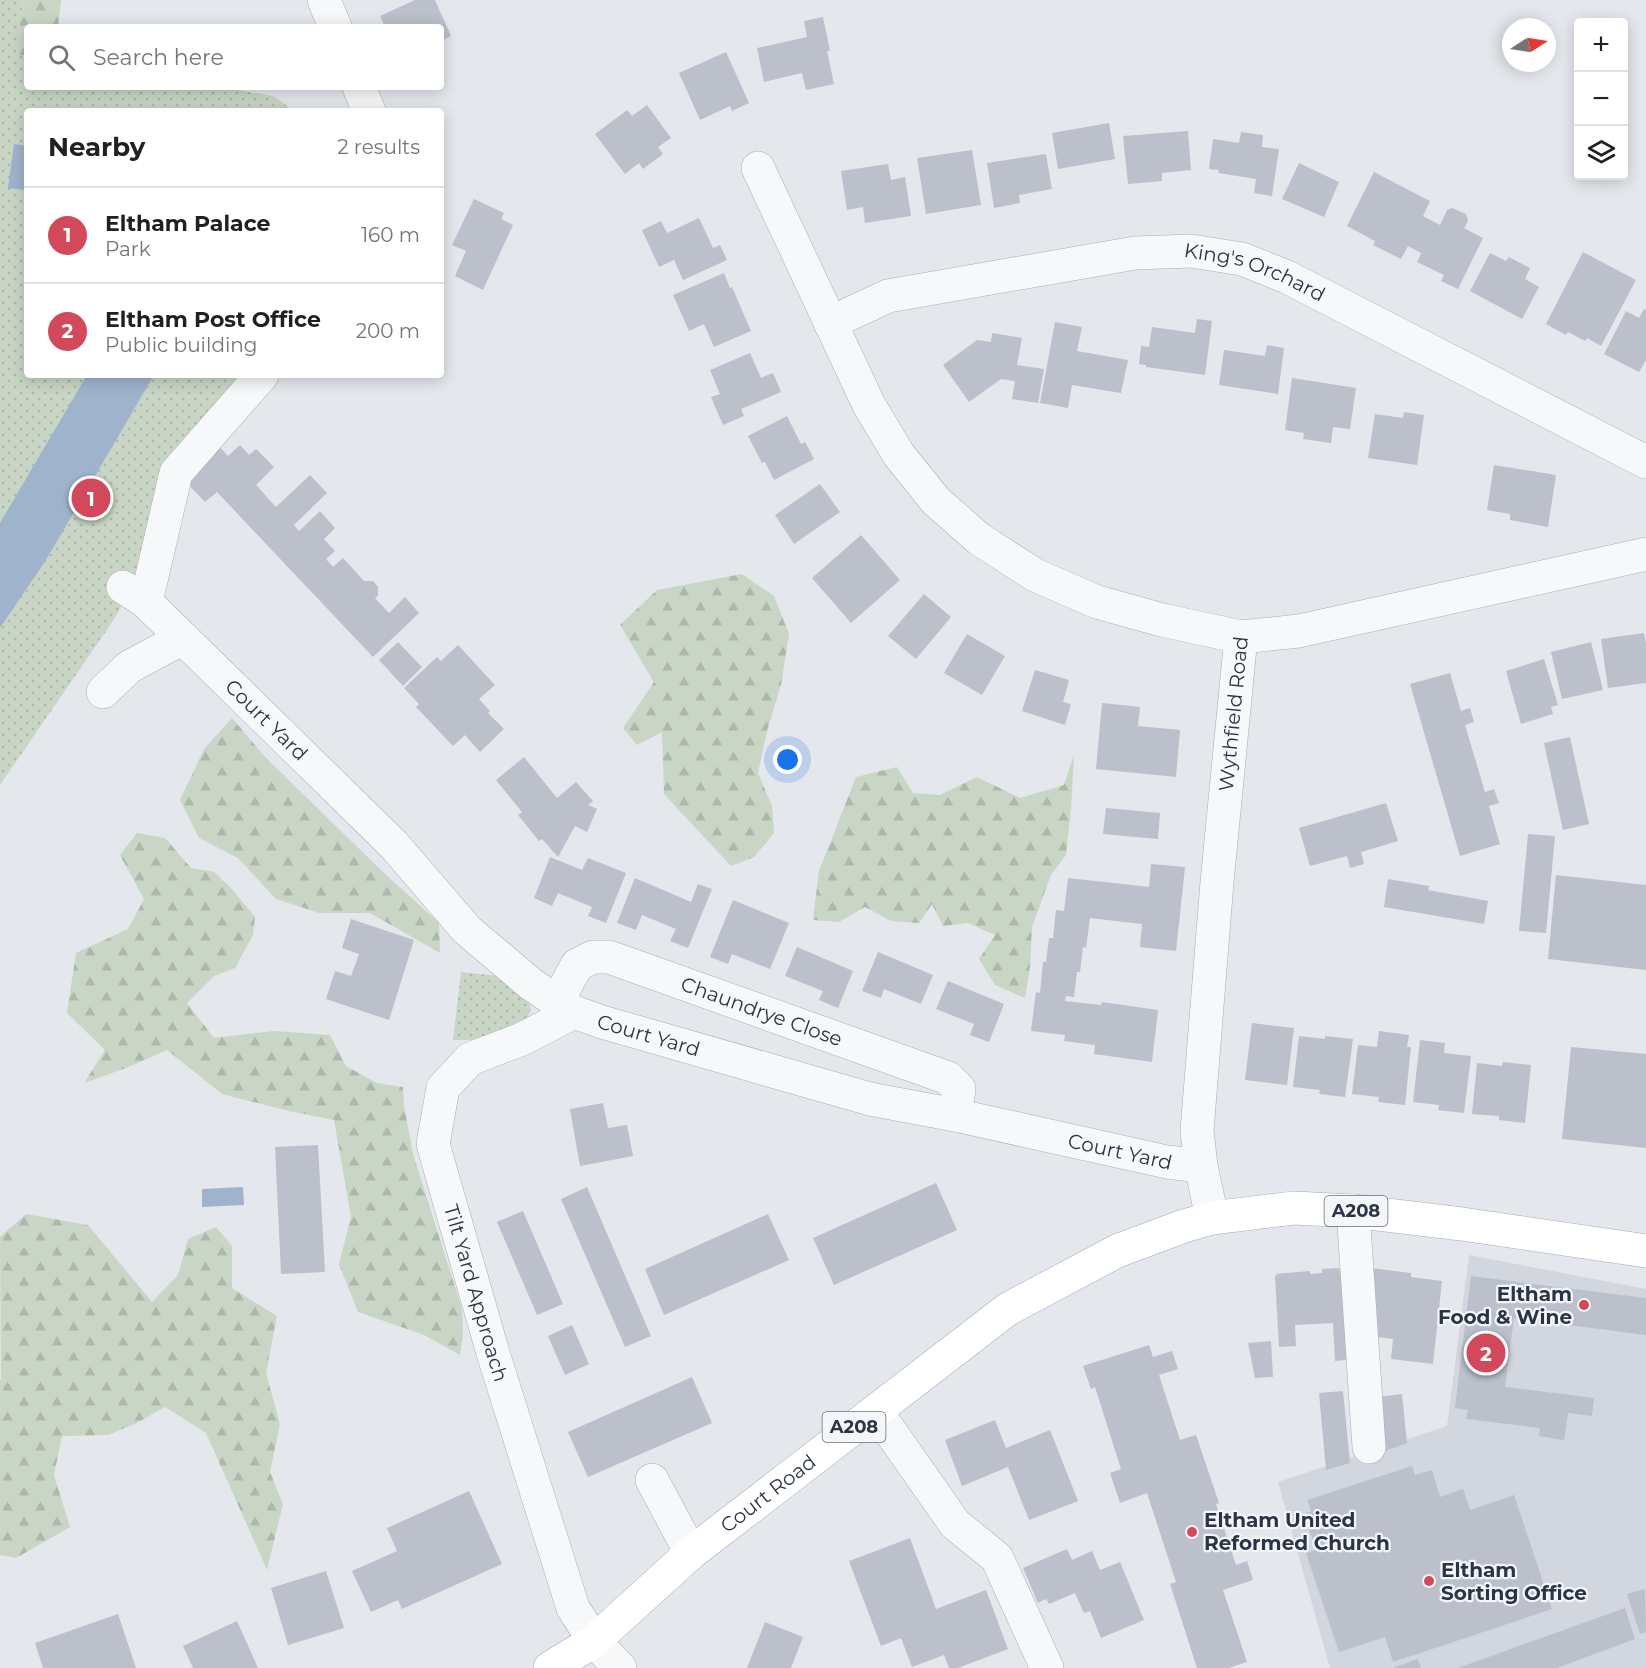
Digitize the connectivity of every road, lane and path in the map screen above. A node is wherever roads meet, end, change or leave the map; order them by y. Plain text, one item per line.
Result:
1 (324, 0) edge
2 (334, 24) edge
3 (360, 90) edge
4 (368, 108) edge
5 (758, 168) dead end
6 (830, 323) junction
7 (259, 378) edge
8 (1646, 462) edge
9 (1646, 554) edge
10 (1241, 637) junction
11 (183, 638) junction
12 (103, 692) dead end
13 (566, 1007) junction
14 (955, 1114) junction
15 (1201, 1166) junction
16 (1353, 1211) junction
17 (1198, 1222) junction
18 (1646, 1251) edge
19 (876, 1411) junction
20 (1369, 1447) dead end
21 (652, 1480) dead end
22 (690, 1553) junction
23 (594, 1641) junction
24 (550, 1668) edge
25 (621, 1668) edge
26 (1047, 1668) edge

1 - 2 street
3 - 4 street
5 - 6 street
6 - 8 street, King's Orchard
6 - 10 street
7 - 11 street, Court Yard
9 - 10 street, Wythfield Road
10 - 15 street, Wythfield Road
11 - 12 street
11 - 13 street, Court Yard
13 - 14 street, Court Yard
13 - 14 street, Chaundrye Close
13 - 23 street, Tilt Yard Approach
14 - 15 street, Court Yard
15 - 17 street, Court Yard
16 - 17 main road, A208
16 - 18 main road, A208
16 - 20 street
17 - 19 main road, Court Road / A208
19 - 22 main road, Court Road / A208
19 - 26 street
21 - 22 street
22 - 23 main road, Court Road / A208
23 - 24 main road, Court Road / A208
23 - 25 street, Tilt Yard Approach

